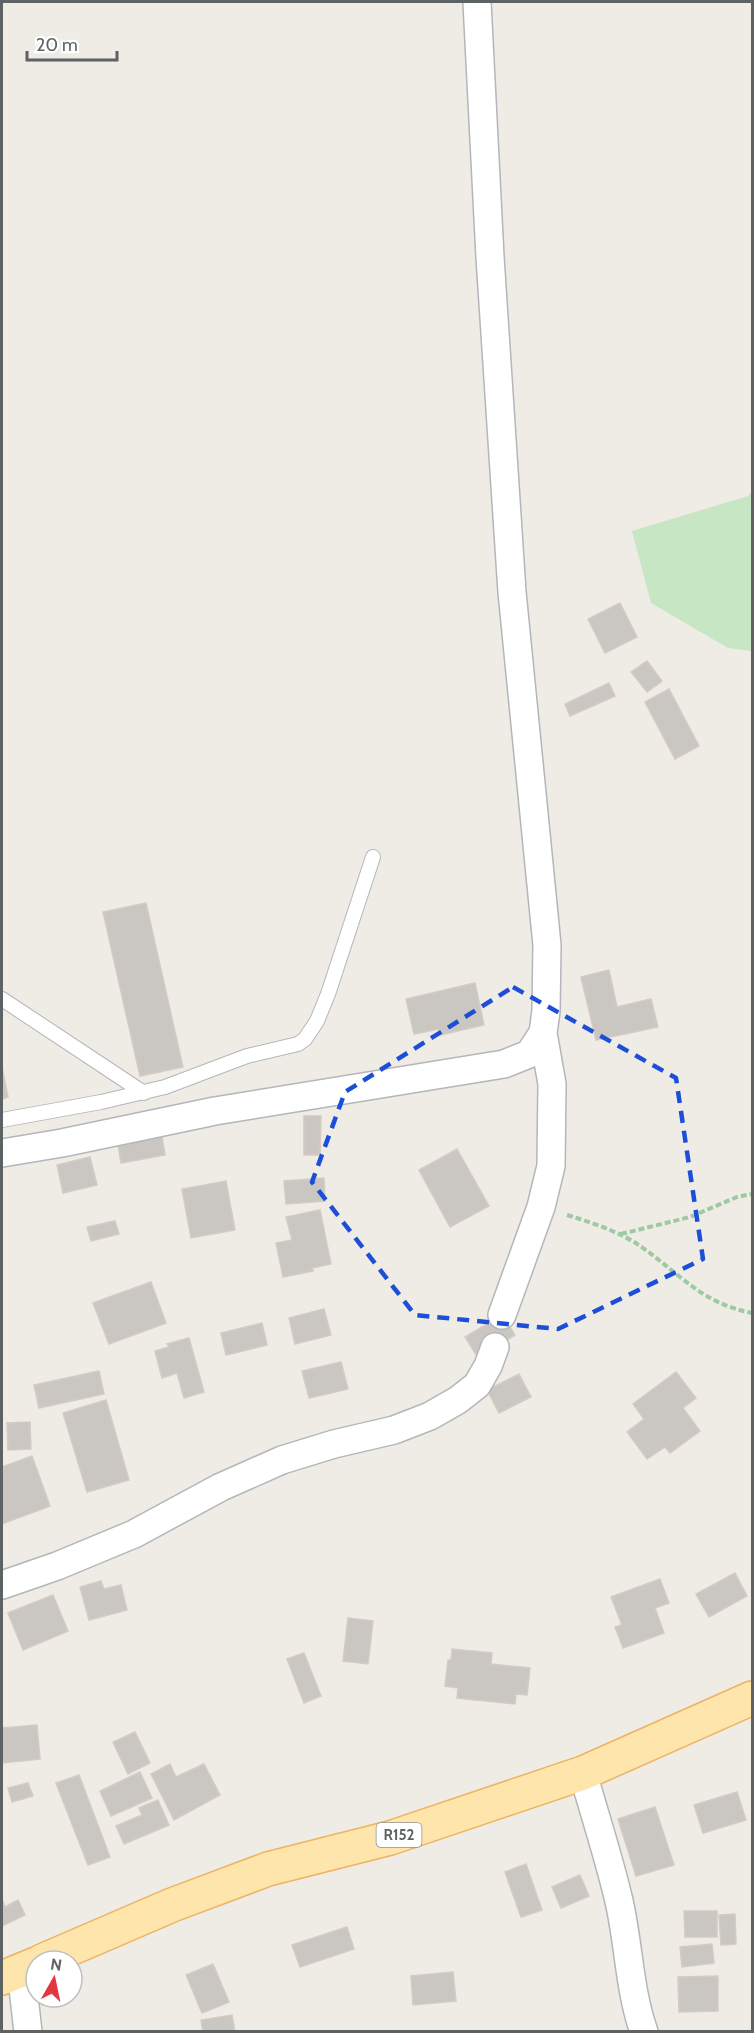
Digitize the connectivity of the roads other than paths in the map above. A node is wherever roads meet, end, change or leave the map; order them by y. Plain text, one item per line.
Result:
1 (477, 2) edge
2 (373, 857) dead end
3 (2, 999) edge
4 (543, 1033) junction
5 (144, 1093) junction
6 (2, 1120) edge
7 (2, 1153) edge
8 (502, 1315) dead end
9 (495, 1347) dead end
10 (2, 1585) edge
11 (753, 1698) edge
12 (583, 1773) junction
13 (69, 1949) edge
14 (27, 2009) edge
15 (28, 2031) edge
16 (644, 2031) edge

1 - 4 street
2 - 5 lane
3 - 5 lane
4 - 7 street
4 - 8 street
5 - 6 lane
9 - 10 street
11 - 12 main road, R152
12 - 13 main road, R152
12 - 16 street
14 - 15 street

